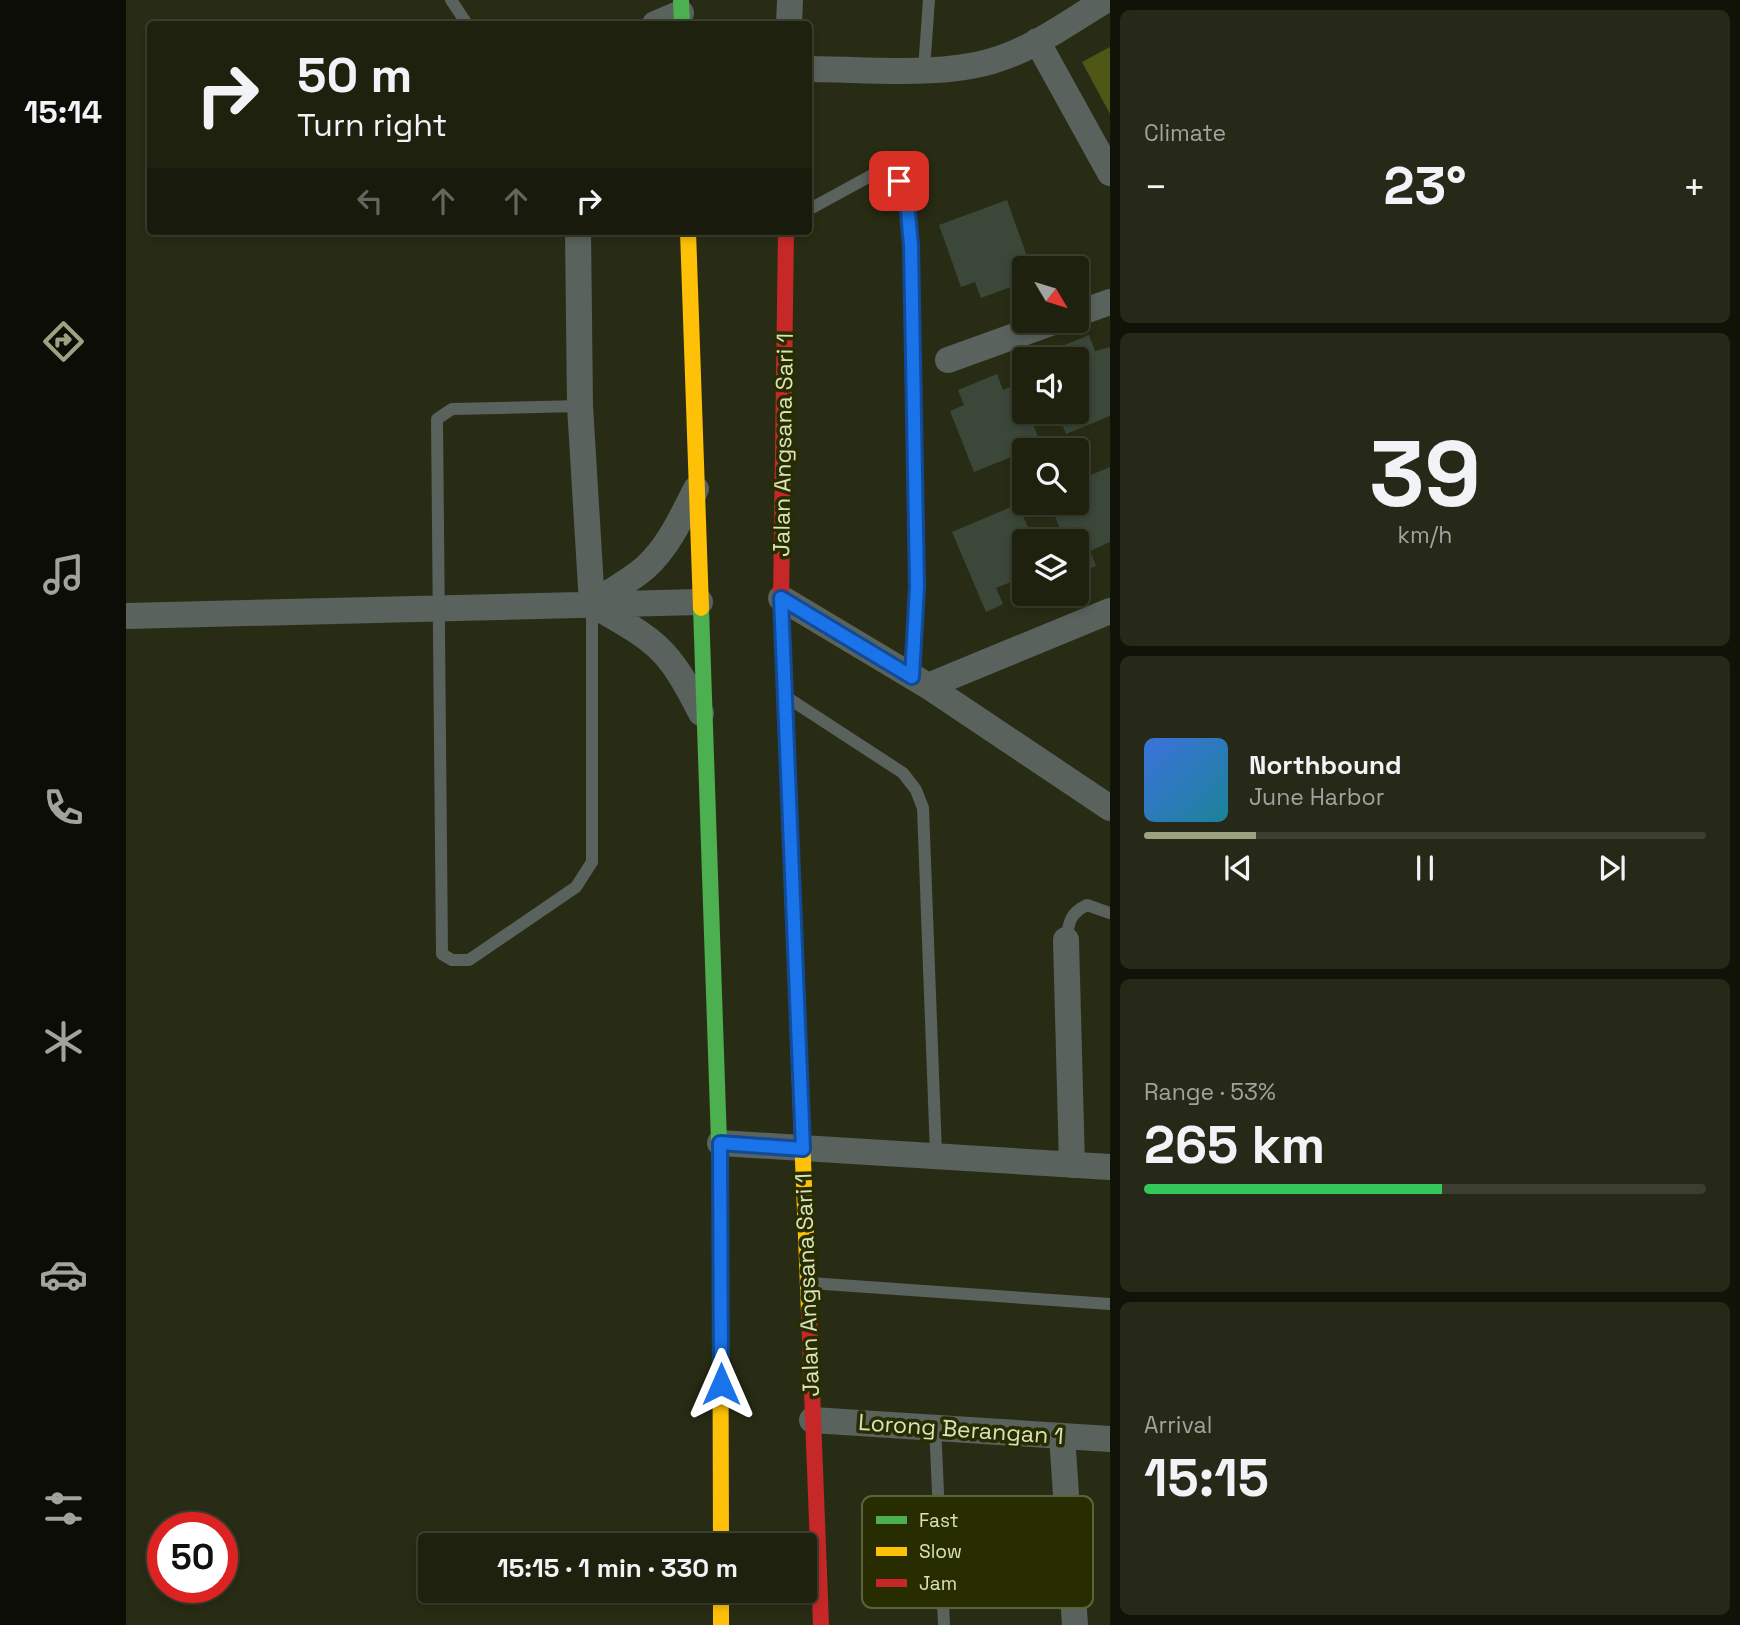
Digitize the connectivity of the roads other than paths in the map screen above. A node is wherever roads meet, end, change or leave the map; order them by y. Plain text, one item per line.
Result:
1 (451, 0) edge
2 (790, 0) edge
3 (929, 0) edge
4 (1106, 0) edge
5 (682, 12) edge
6 (465, 21) edge
7 (662, 21) edge
8 (789, 21) edge
9 (1037, 41) junction
10 (812, 69) edge
11 (924, 69) junction
12 (1110, 173) edge
13 (812, 208) edge
14 (578, 235) edge
15 (688, 235) edge
16 (786, 235) edge
17 (1110, 302) edge
18 (1089, 309) edge
19 (1023, 333) edge
20 (948, 360) dead end
21 (580, 406) junction
22 (696, 489) junction
23 (781, 598) junction
24 (700, 602) junction
25 (592, 604) junction
26 (437, 609) junction
27 (1110, 611) edge
28 (126, 616) edge
29 (920, 682) junction
30 (785, 696) junction
31 (704, 720) junction
32 (1110, 808) edge
33 (1110, 914) edge
34 (1066, 940) joint
35 (720, 1143) junction
36 (803, 1149) junction
37 (936, 1154) junction
38 (1072, 1165) junction
39 (1110, 1167) edge
40 (807, 1283) junction
41 (1110, 1304) edge
42 (812, 1420) junction
43 (935, 1426) junction
44 (1062, 1436) junction
45 (1110, 1439) edge
46 (938, 1496) edge
47 (1066, 1496) edge
48 (721, 1533) edge
49 (721, 1603) edge
50 (721, 1625) edge
51 (821, 1625) edge

1 - 6 lane
2 - 8 street
3 - 11 lane
4 - 9 street
5 - 7 street
9 - 11 street
9 - 12 street
10 - 11 street
13 - 29 lane
14 - 21 street
15 - 22 street
16 - 23 street, Jalan Angsana Sari 1
17 - 18 street
19 - 20 street
21 - 25 street
21 - 26 lane
22 - 24 street
22 - 25 street
23 - 29 street
23 - 30 street, Jalan Angsana Sari 1
24 - 25 street
24 - 31 street
25 - 26 street
25 - 26 lane
25 - 31 street
26 - 28 street
27 - 29 street
29 - 32 street
30 - 36 street, Jalan Angsana Sari 1
30 - 37 lane
31 - 35 street
33 - 34 lane
34 - 38 street
35 - 36 street
35 - 48 street
36 - 37 street
36 - 40 street, Jalan Angsana Sari 1
37 - 38 street
38 - 39 street
40 - 41 lane
40 - 42 street, Jalan Angsana Sari 1
42 - 43 street, Lorong Berangan 1
42 - 51 street, Jalan Angsana Sari 1
43 - 44 street, Lorong Berangan 1
43 - 46 lane
44 - 45 street, Lorong Berangan 1
44 - 47 street
49 - 50 street

